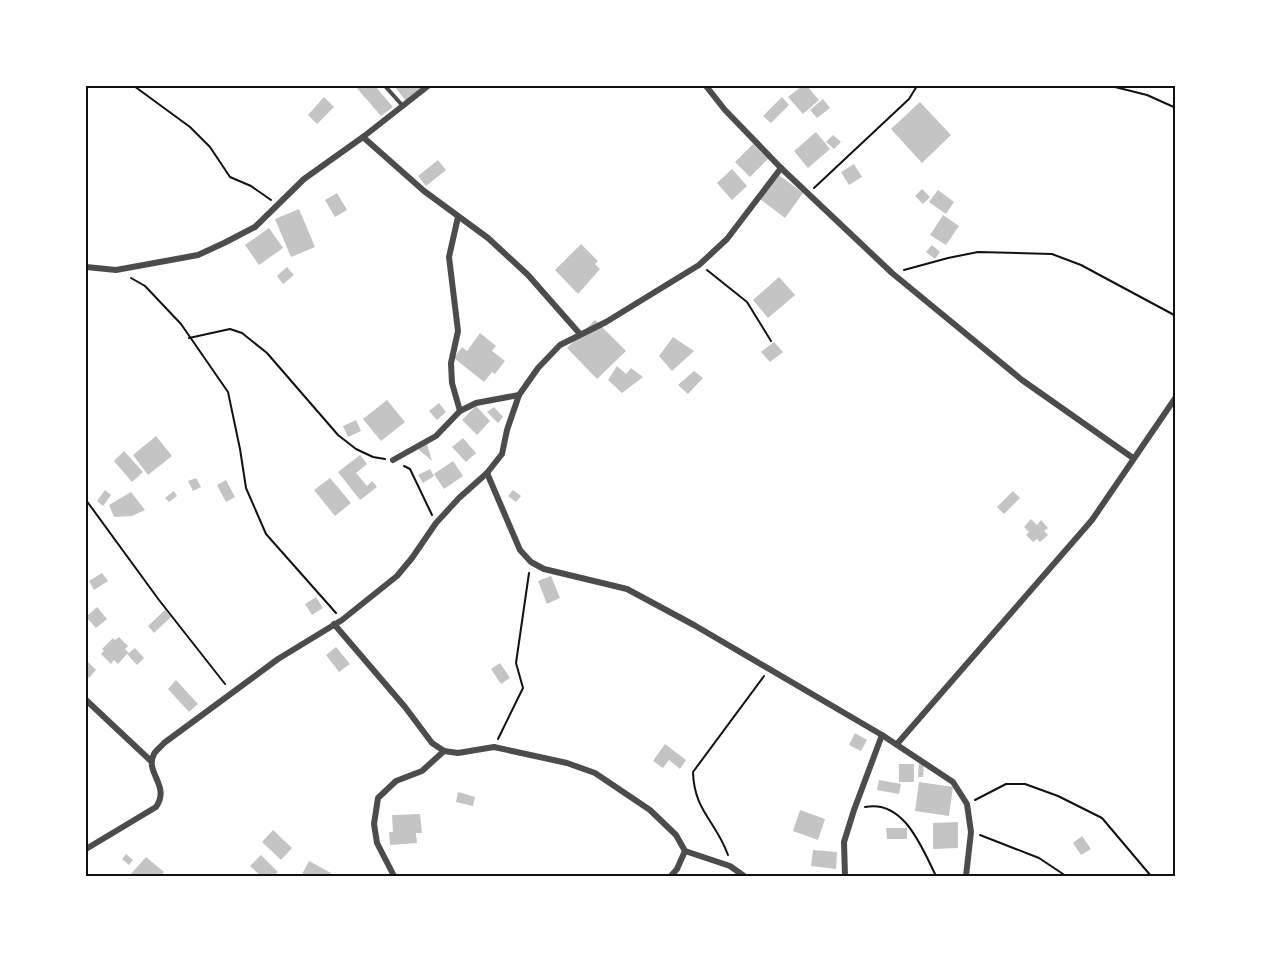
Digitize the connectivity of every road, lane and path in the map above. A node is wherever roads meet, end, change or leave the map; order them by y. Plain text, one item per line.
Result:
1 (134, 86) edge
2 (385, 86) edge
3 (428, 86) edge
4 (706, 86) edge
5 (917, 86) edge
6 (1111, 86) edge
7 (403, 106) junction
8 (1176, 108) edge
9 (363, 137) junction
10 (781, 168) junction
11 (807, 194) junction
12 (278, 204) junction
13 (458, 217) junction
14 (699, 265) junction
15 (86, 267) edge
16 (116, 270) junction
17 (892, 273) junction
18 (1176, 316) edge
19 (580, 334) junction
20 (189, 338) junction
21 (771, 341) dead end
22 (519, 395) junction
23 (1176, 398) edge
24 (460, 411) junction
25 (1133, 458) junction
26 (393, 460) junction
27 (487, 473) junction
28 (86, 500) edge
29 (436, 523) junction
30 (531, 562) junction
31 (342, 620) junction
32 (334, 624) junction
33 (770, 668) junction
34 (233, 694) junction
35 (86, 700) edge
36 (882, 735) junction
37 (897, 744) junction
38 (494, 747) junction
39 (444, 751) junction
40 (152, 761) junction
41 (968, 804) junction
42 (854, 810) junction
43 (971, 832) junction
44 (86, 849) edge
45 (684, 851) junction
46 (730, 866) junction
47 (394, 876) edge
48 (671, 876) edge
49 (744, 876) edge
50 (845, 876) edge
51 (936, 876) edge
52 (966, 876) edge
53 (1066, 876) edge
54 (1151, 876) edge

1 - 12 path
2 - 7 lane
3 - 7 street
4 - 10 street
5 - 11 path
6 - 8 path
7 - 9 street
9 - 12 street
9 - 13 street
10 - 11 street
10 - 14 street
11 - 17 street
12 - 16 street
13 - 19 street
13 - 24 street
14 - 19 street
14 - 21 path
15 - 16 street
16 - 20 path
17 - 18 path
17 - 25 street
19 - 22 street
20 - 26 path
20 - 31 path
22 - 24 street
22 - 27 street
23 - 25 street
24 - 26 street
25 - 37 street
26 - 29 path
27 - 29 street
27 - 30 street
28 - 34 path
29 - 31 street
30 - 33 street
30 - 38 path
31 - 32 street
32 - 34 street
32 - 39 street
33 - 36 street
33 - 46 path
34 - 40 street
35 - 40 street
36 - 37 street
36 - 42 street
37 - 41 street
38 - 39 street
38 - 45 street
39 - 47 street
40 - 44 street
41 - 43 street
41 - 54 path
42 - 50 street
42 - 51 path
43 - 52 street
43 - 53 path
45 - 46 street
45 - 48 street
46 - 49 street

